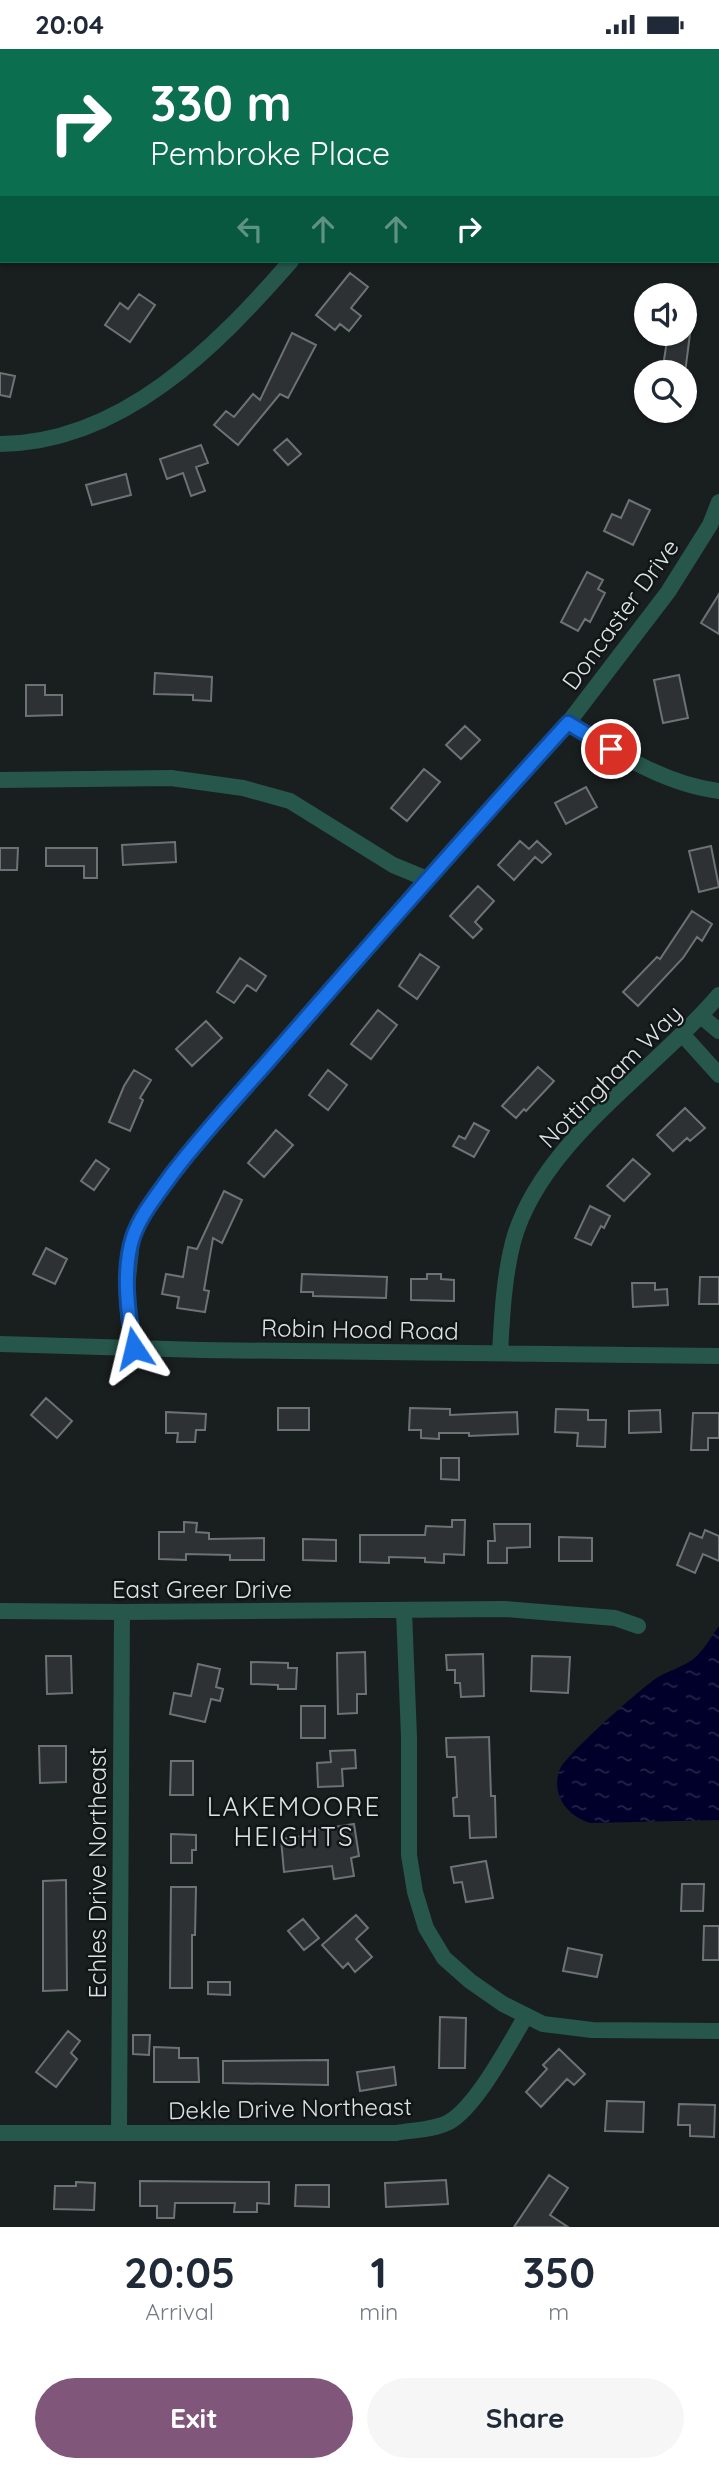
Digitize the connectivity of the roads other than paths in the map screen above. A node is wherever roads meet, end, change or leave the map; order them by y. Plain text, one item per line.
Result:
1 (289, 263) edge
2 (0, 444) edge
3 (719, 502) edge
4 (568, 723) junction
5 (0, 779) edge
6 (719, 791) edge
7 (427, 879) junction
8 (719, 995) edge
9 (701, 1016) junction
10 (719, 1031) edge
11 (683, 1035) junction
12 (719, 1075) edge
13 (0, 1344) edge
14 (134, 1348) junction
15 (500, 1353) junction
16 (719, 1356) edge
17 (0, 1611) edge
18 (404, 1611) junction
19 (122, 1612) junction
20 (638, 1626) dead end
21 (526, 2016) junction
22 (719, 2031) edge
23 (0, 2133) edge
24 (119, 2133) junction

1 - 2 street
3 - 4 street, Doncaster Drive
4 - 6 street
4 - 7 street, Doncaster Drive
5 - 7 street
7 - 14 street, Doncaster Drive
8 - 9 street, Nottingham Way
9 - 10 street
9 - 11 street, Nottingham Way
11 - 12 street
11 - 15 street, Nottingham Way
13 - 14 street, Robin Hood Road
14 - 15 street, Robin Hood Road
15 - 16 street, Robin Hood Road
17 - 19 street, East Greer Drive
18 - 19 street, East Greer Drive
18 - 20 street, East Greer Drive
18 - 21 street
19 - 24 street, Echles Drive Northeast
21 - 22 street
21 - 24 street, Dekle Drive Northeast
23 - 24 street, Dekle Drive Northeast

